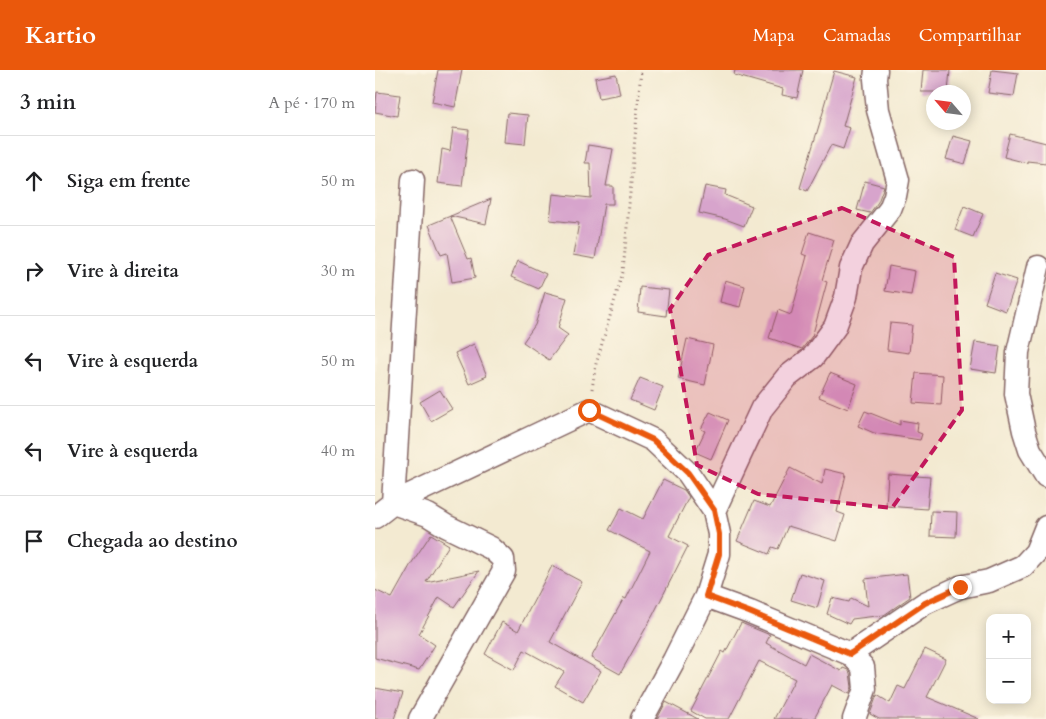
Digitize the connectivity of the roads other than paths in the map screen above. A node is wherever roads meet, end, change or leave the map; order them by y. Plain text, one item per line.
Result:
1 (875, 70) edge
2 (413, 180) dead end
3 (1038, 267) dead end
4 (1046, 476) edge
5 (393, 503) junction
6 (714, 510) junction
7 (375, 517) edge
8 (1046, 527) edge
9 (706, 596) junction
10 (850, 654) junction
11 (420, 719) edge
12 (642, 719) edge
13 (854, 719) edge

1 - 6 street
2 - 5 street
3 - 4 street
5 - 6 street
5 - 7 street
5 - 11 street
6 - 9 street
8 - 10 street
9 - 10 street
9 - 12 street
10 - 13 street

